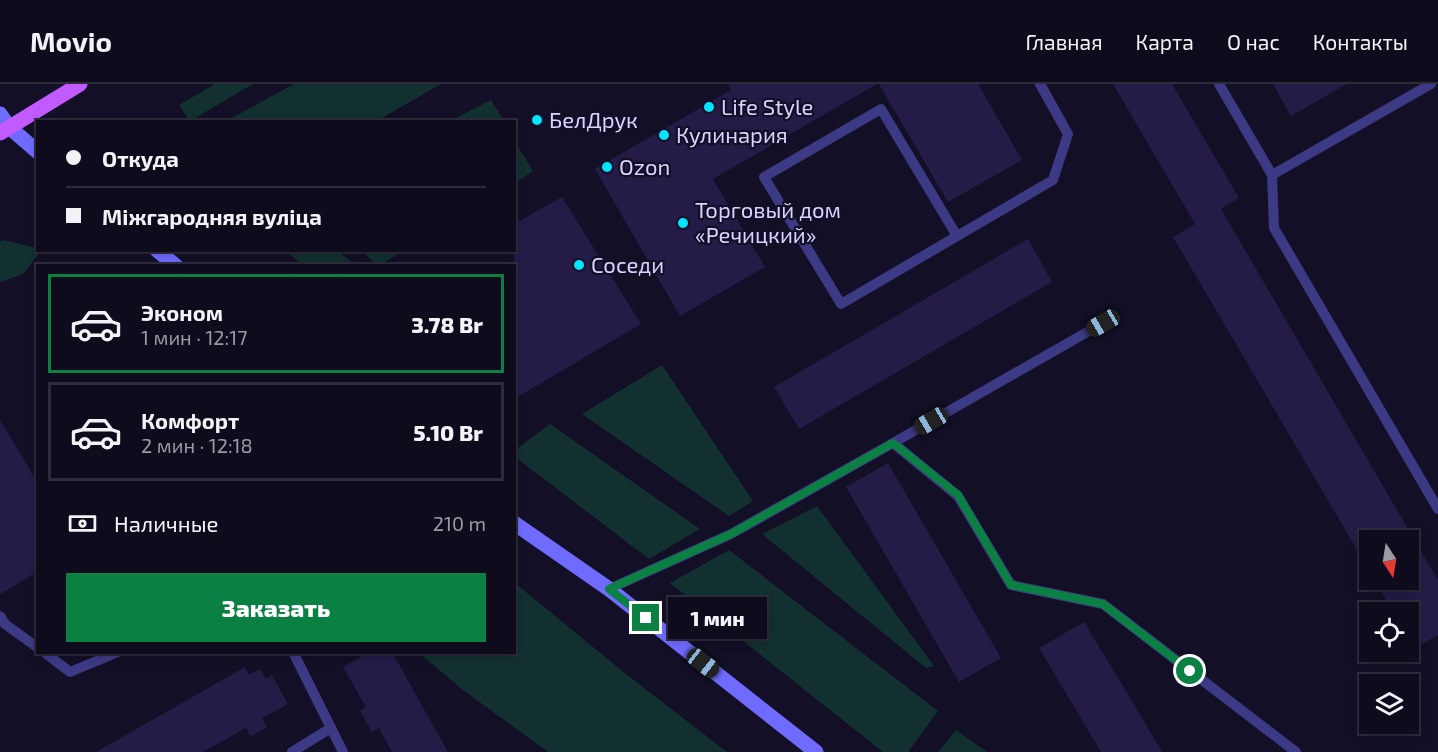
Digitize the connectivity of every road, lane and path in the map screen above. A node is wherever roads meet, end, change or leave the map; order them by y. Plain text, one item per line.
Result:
1 (81, 84) edge
2 (1040, 84) edge
3 (1219, 84) edge
4 (1431, 84) edge
5 (3, 125) edge
6 (36, 150) edge
7 (1272, 175) junction
8 (957, 236) junction
9 (159, 252) edge
10 (174, 264) edge
11 (1103, 323) dead end
12 (893, 443) junction
13 (1438, 509) edge
14 (516, 524) edge
15 (609, 589) junction
16 (0, 616) edge
17 (36, 647) edge
18 (47, 654) edge
19 (113, 654) edge
20 (294, 654) edge
21 (331, 728) junction
22 (292, 752) edge
23 (343, 752) edge
24 (816, 752) edge
25 (1296, 752) edge

1 - 5 main road
2 - 8 lane
3 - 7 lane
4 - 7 lane
5 - 6 main road
7 - 13 lane
8 - 8 lane
9 - 10 main road
11 - 12 lane
12 - 15 lane
12 - 25 lane
14 - 15 main road
15 - 24 main road
16 - 17 lane
18 - 19 lane
20 - 21 lane
21 - 22 lane
21 - 23 lane

